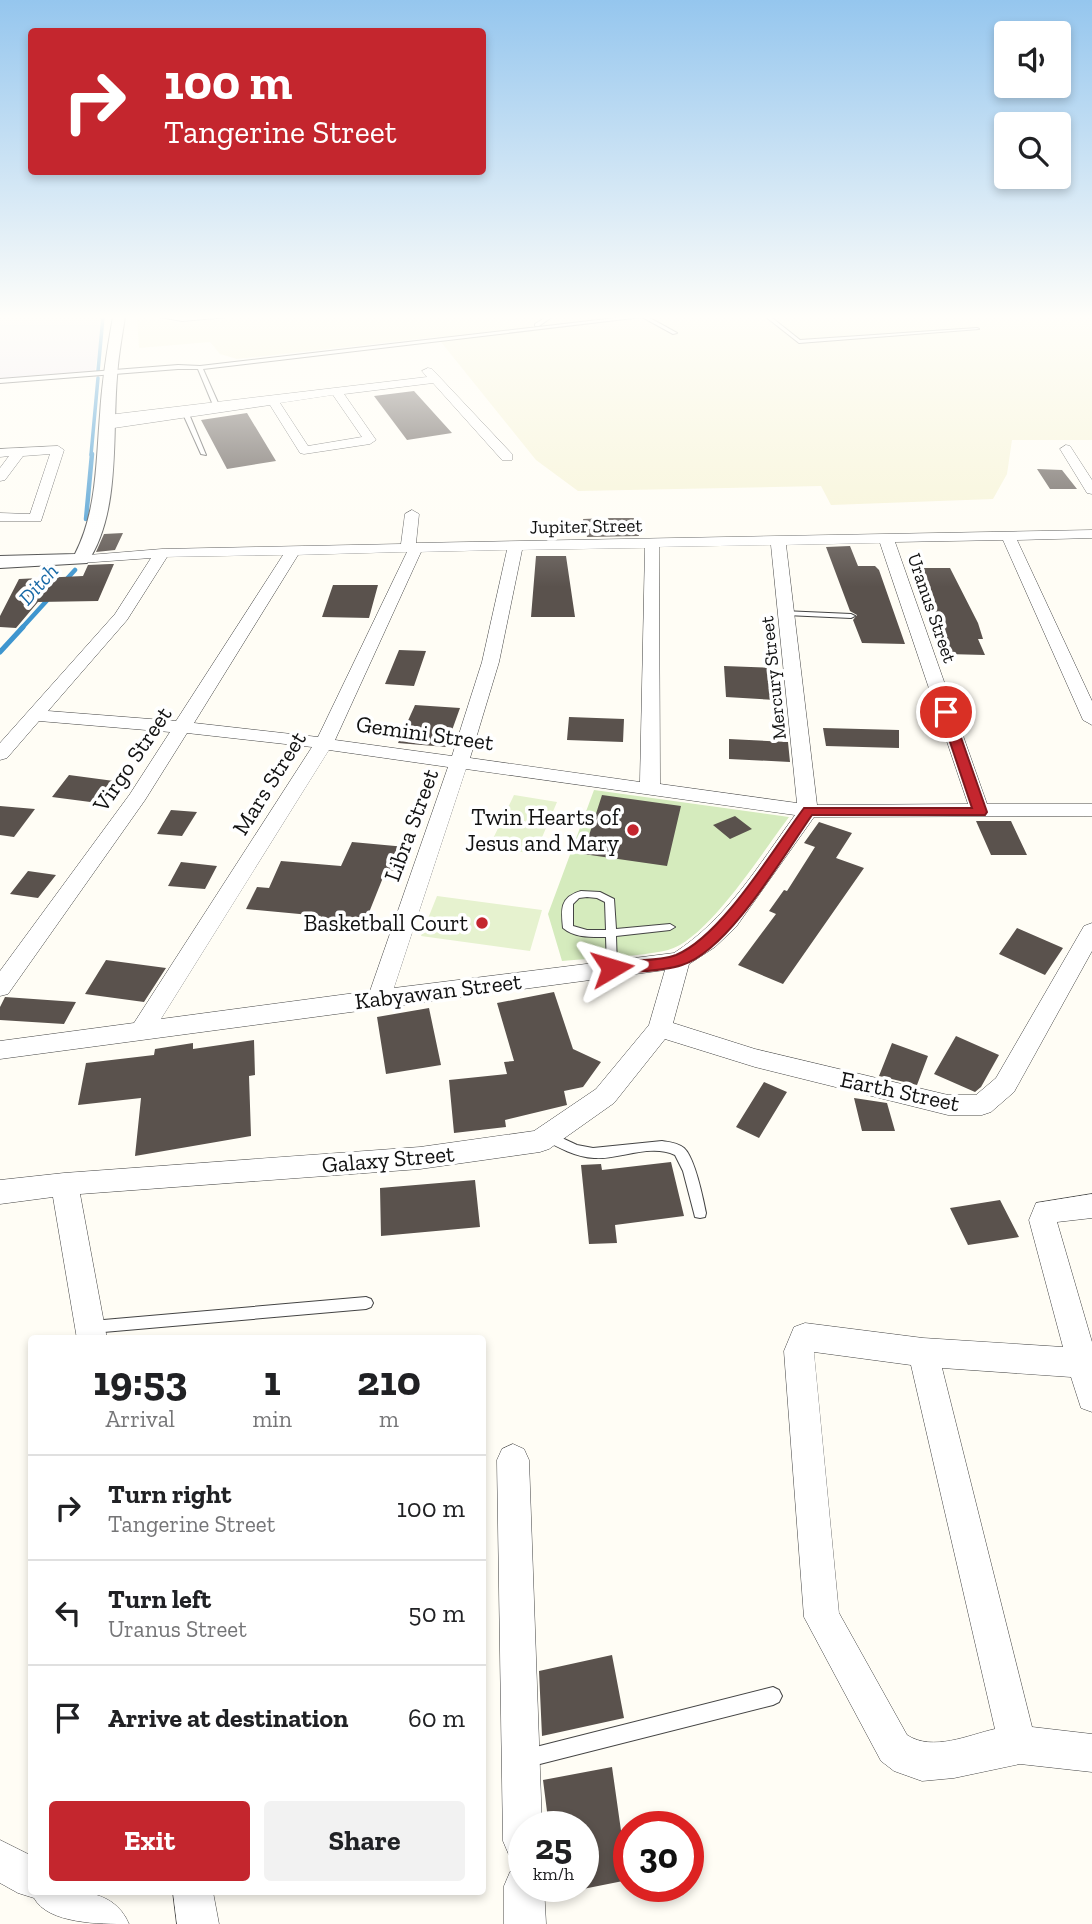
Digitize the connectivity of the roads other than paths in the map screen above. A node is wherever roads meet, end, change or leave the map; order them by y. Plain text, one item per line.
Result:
1 (108, 407) edge
2 (205, 407) edge
3 (227, 407) edge
4 (277, 407) edge
5 (347, 407) edge
6 (460, 407) edge
7 (186, 414) junction
8 (107, 422) junction
9 (1066, 449) dead end
10 (0, 453) edge
11 (19, 453) junction
12 (204, 454) dead end
13 (507, 457) dead end
14 (1077, 468) junction
15 (1092, 468) edge
16 (0, 478) edge
17 (1092, 491) edge
18 (412, 514) dead end
19 (0, 517) edge
20 (1007, 534) junction
21 (1092, 534) edge
22 (886, 538) junction
23 (778, 540) junction
24 (652, 544) junction
25 (515, 546) junction
26 (412, 548) junction
27 (294, 550) junction
28 (162, 553) junction
29 (81, 559) junction
30 (3, 565) edge
31 (786, 613) junction
32 (851, 616) dead end
33 (34, 715) junction
34 (1092, 720) edge
35 (183, 727) junction
36 (324, 743) junction
37 (0, 754) edge
38 (459, 762) junction
39 (650, 791) junction
40 (1092, 810) edge
41 (808, 811) junction
42 (980, 812) junction
43 (670, 928) dead end
44 (612, 931) junction
45 (1092, 931) edge
46 (680, 960) junction
47 (612, 968) junction
48 (0, 988) edge
49 (379, 998) junction
50 (660, 1028) junction
51 (141, 1031) junction
52 (0, 1050) edge
53 (547, 1136) junction
54 (64, 1184) junction
55 (0, 1192) edge
56 (1092, 1206) edge
57 (700, 1213) dead end
58 (366, 1303) dead end
59 (91, 1333) edge
60 (923, 1352) junction
61 (1082, 1363) junction
62 (1092, 1397) edge
63 (513, 1460) dead end
64 (773, 1696) dead end
65 (1018, 1745) junction
66 (1092, 1753) edge
67 (522, 1759) junction
68 (523, 1811) edge
69 (0, 1860) edge
70 (28, 1878) edge
71 (57, 1895) edge
72 (193, 1895) edge
73 (524, 1902) edge
74 (108, 1924) edge
75 (198, 1924) edge
76 (525, 1924) edge

1 - 8 street
2 - 8 street
3 - 7 street
4 - 5 street
6 - 13 street
7 - 8 street
7 - 12 lane
8 - 29 street
9 - 14 street
10 - 11 street
11 - 16 street
11 - 19 street
14 - 15 street
14 - 17 street
18 - 26 street
20 - 21 street, Jupiter Street
20 - 22 street, Jupiter Street
20 - 34 street
22 - 23 street, Jupiter Street
22 - 42 street, Uranus Street
23 - 24 street, Jupiter Street
23 - 31 street, Mercury Street
24 - 25 street, Jupiter Street
24 - 39 street
25 - 26 street, Jupiter Street
25 - 38 street, Libra Street
26 - 27 street, Jupiter Street
26 - 36 street, Mars Street
27 - 28 street, Jupiter Street
27 - 35 street, Virgo Street
28 - 29 street, Jupiter Street
28 - 33 street
29 - 30 street
31 - 32 lane
31 - 41 street, Mercury Street
33 - 35 street, Gemini Street
33 - 37 street
35 - 36 street, Gemini Street
35 - 48 street, Virgo Street
36 - 38 street, Gemini Street
36 - 51 street, Mars Street
38 - 39 street, Gemini Street
38 - 49 street, Libra Street
39 - 41 street, Gemini Street
40 - 42 street, Gemini Street
41 - 42 street, Gemini Street
41 - 46 street, Kabyawan Street
43 - 44 lane
44 - 44 lane
44 - 47 lane
45 - 50 street, Earth Street
46 - 47 street, Kabyawan Street
46 - 50 street, Galaxy Street
47 - 49 street, Kabyawan Street
49 - 51 street, Kabyawan Street
50 - 53 street, Galaxy Street
51 - 52 street, Kabyawan Street
53 - 54 street, Galaxy Street
53 - 57 lane
54 - 55 street, Galaxy Street
54 - 59 street
56 - 61 street
58 - 59 lane
60 - 61 street
60 - 65 street
60 - 65 street
61 - 62 street
63 - 67 street
64 - 67 lane
65 - 66 street
67 - 68 street
69 - 70 street
71 - 74 street
72 - 75 street
73 - 76 street

